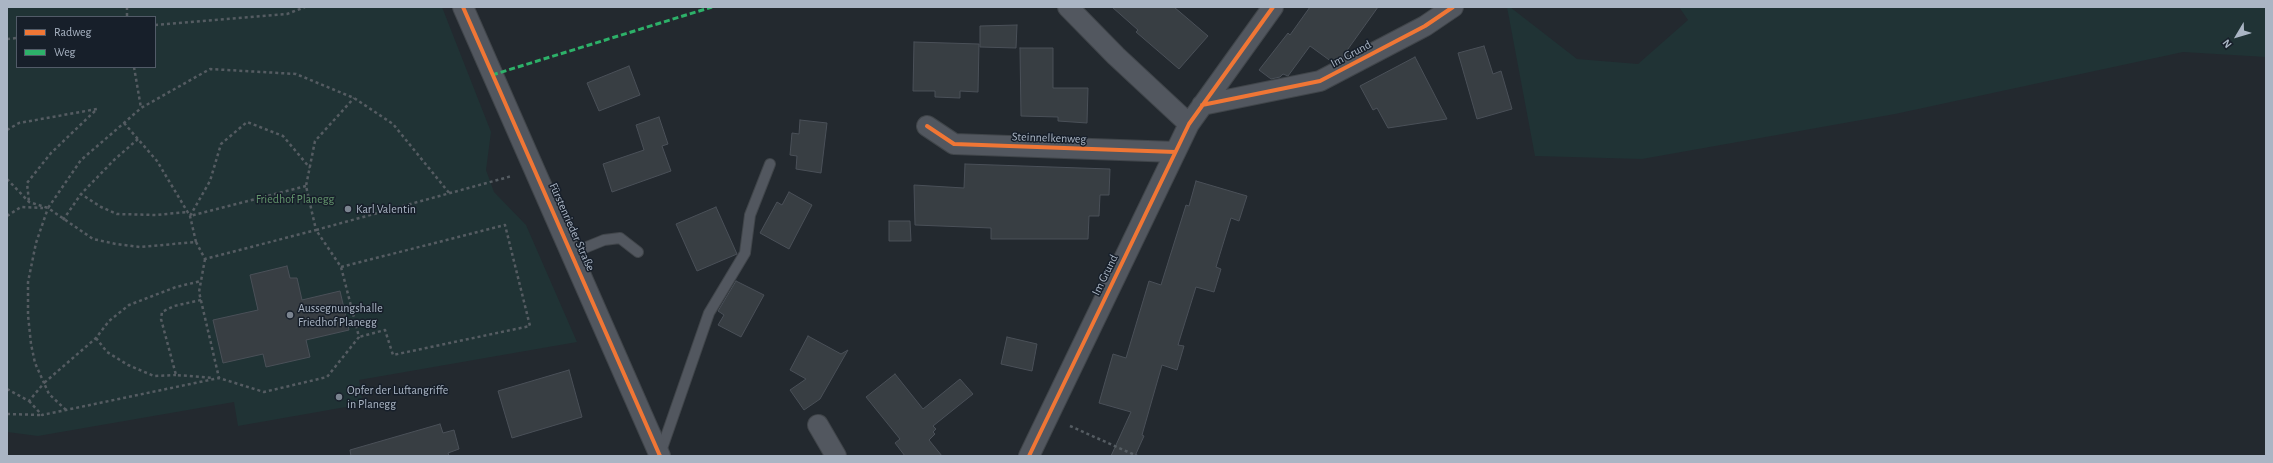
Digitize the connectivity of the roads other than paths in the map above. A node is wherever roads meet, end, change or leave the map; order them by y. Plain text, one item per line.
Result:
1 (463, 7) edge
2 (1068, 7) edge
3 (1273, 7) edge
4 (1453, 7) edge
5 (1202, 105) junction
6 (1189, 124) junction
7 (927, 126) dead end
8 (1175, 152) junction
9 (770, 164) dead end
10 (638, 252) dead end
11 (572, 253) junction
12 (818, 425) dead end
13 (660, 456) edge
14 (836, 456) edge
15 (1029, 456) edge

1 - 11 street, Fürstenrieder Straße
2 - 6 street
3 - 5 street, Im Grund
4 - 5 street, Im Grund
5 - 6 street, Im Grund
6 - 8 street, Im Grund
7 - 8 street, Steinnelkenweg
8 - 15 street, Im Grund
9 - 13 lane
10 - 11 lane
11 - 13 street, Fürstenrieder Straße
12 - 14 street

